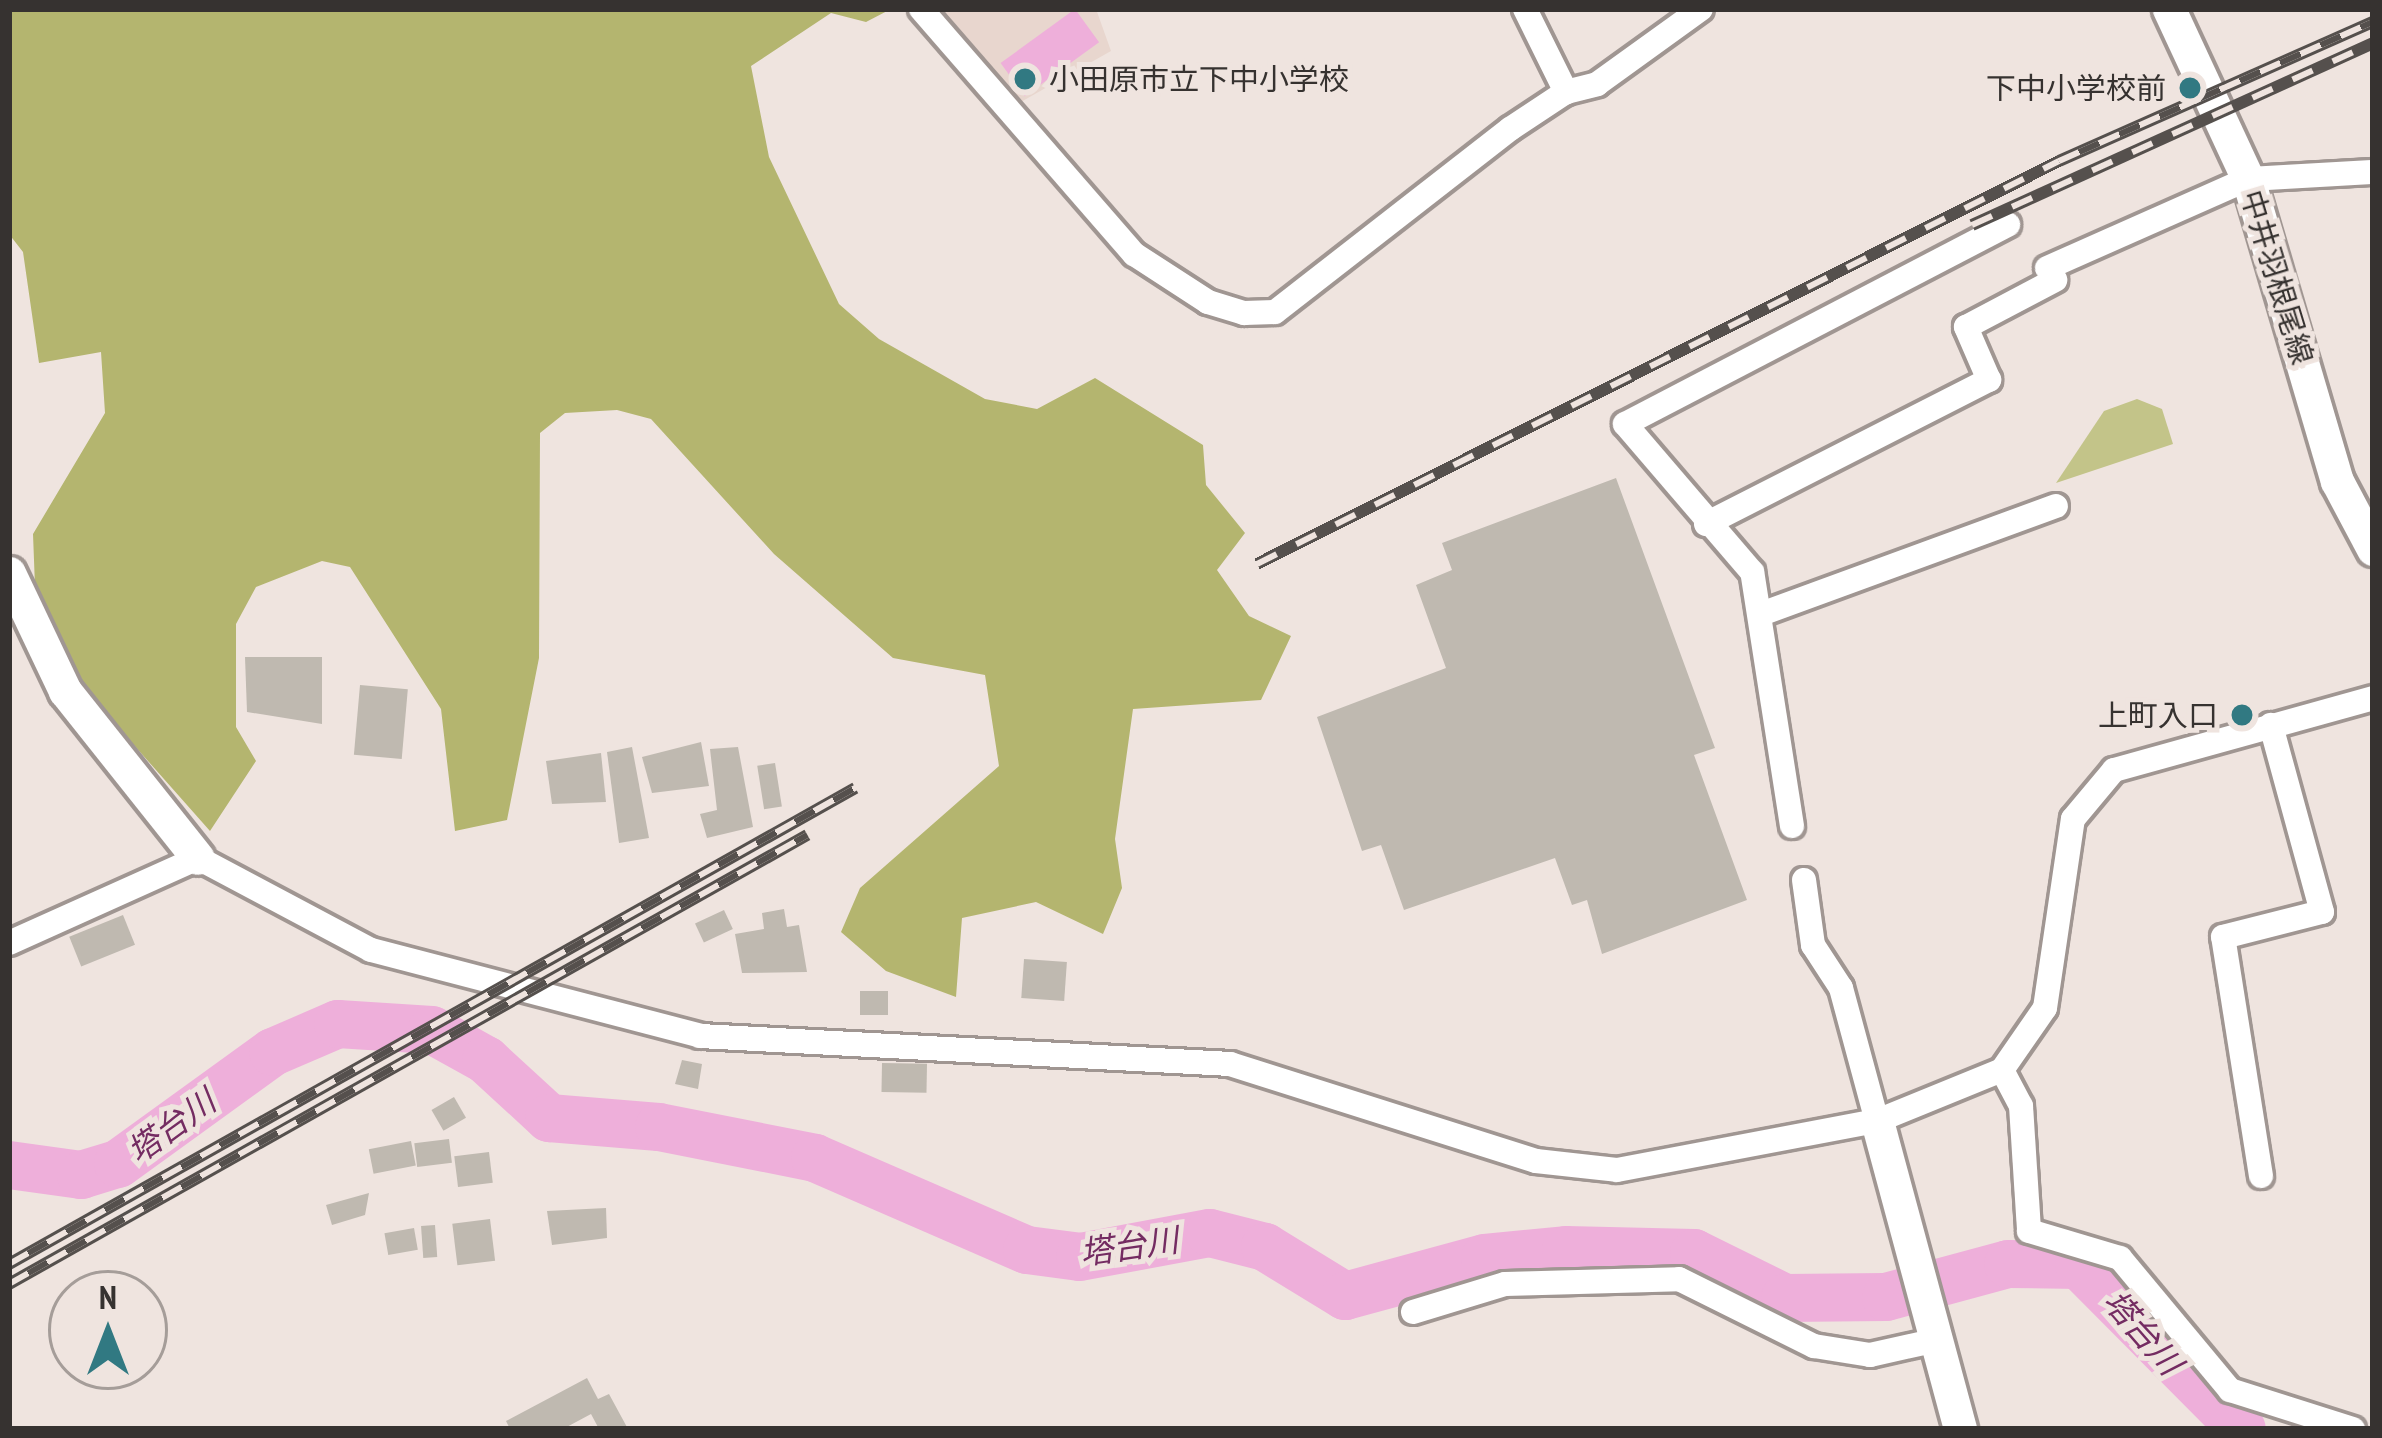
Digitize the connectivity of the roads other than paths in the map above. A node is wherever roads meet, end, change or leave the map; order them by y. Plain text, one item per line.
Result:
1 (921, 9) edge
2 (1525, 9) edge
3 (1701, 9) edge
4 (2169, 9) edge
5 (1566, 92) junction
6 (2373, 172) edge
7 (2248, 179) junction
8 (2008, 226) dead end
9 (2056, 506) dead end
10 (1706, 524) junction
11 (2373, 549) edge
12 (9, 573) edge
13 (1761, 614) junction
14 (2373, 698) edge
15 (2272, 725) junction
16 (1792, 826) dead end
17 (198, 859) junction
18 (1804, 880) dead end
19 (9, 943) edge
20 (2002, 1070) junction
21 (1877, 1121) junction
22 (2261, 1176) dead end
23 (1414, 1312) dead end
24 (1934, 1331) junction
25 (1960, 1429) edge
26 (2353, 1429) edge

1 - 5 street
2 - 5 street
3 - 5 street
4 - 7 street, 中井羽根尾線
6 - 7 street
7 - 10 street
7 - 11 street, 中井羽根尾線
8 - 10 street
9 - 13 street
10 - 13 street
12 - 17 street
13 - 16 street
14 - 15 street
15 - 20 street
15 - 22 street
17 - 19 street
17 - 21 street
18 - 21 street
20 - 21 street
20 - 26 street
21 - 24 street
23 - 24 street
24 - 25 street

